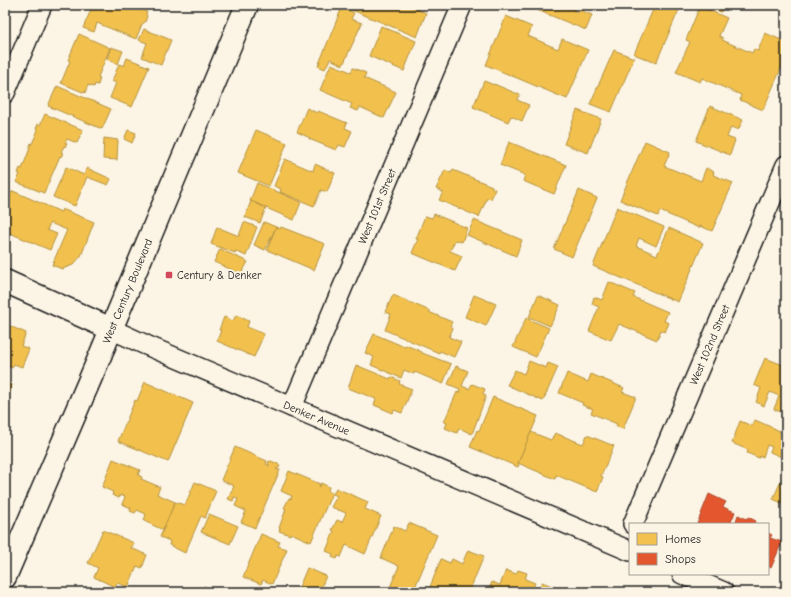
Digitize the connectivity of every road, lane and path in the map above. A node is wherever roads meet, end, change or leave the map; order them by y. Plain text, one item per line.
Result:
1 (42, 5) edge
2 (247, 5) edge
3 (462, 5) edge
4 (5, 93) edge
5 (786, 165) edge
6 (5, 281) edge
7 (111, 329) junction
8 (292, 406) junction
9 (633, 523) edge
10 (628, 544) edge
11 (684, 575) edge
12 (5, 577) edge
13 (724, 592) edge

1 - 4 street
2 - 7 main road, West Century Boulevard
3 - 8 street, West 101st Street
5 - 9 street, West 102nd Street
6 - 7 main road, Denker Avenue
7 - 8 street, Denker Avenue
7 - 12 main road, West Century Boulevard
8 - 10 street, Denker Avenue
11 - 13 street

